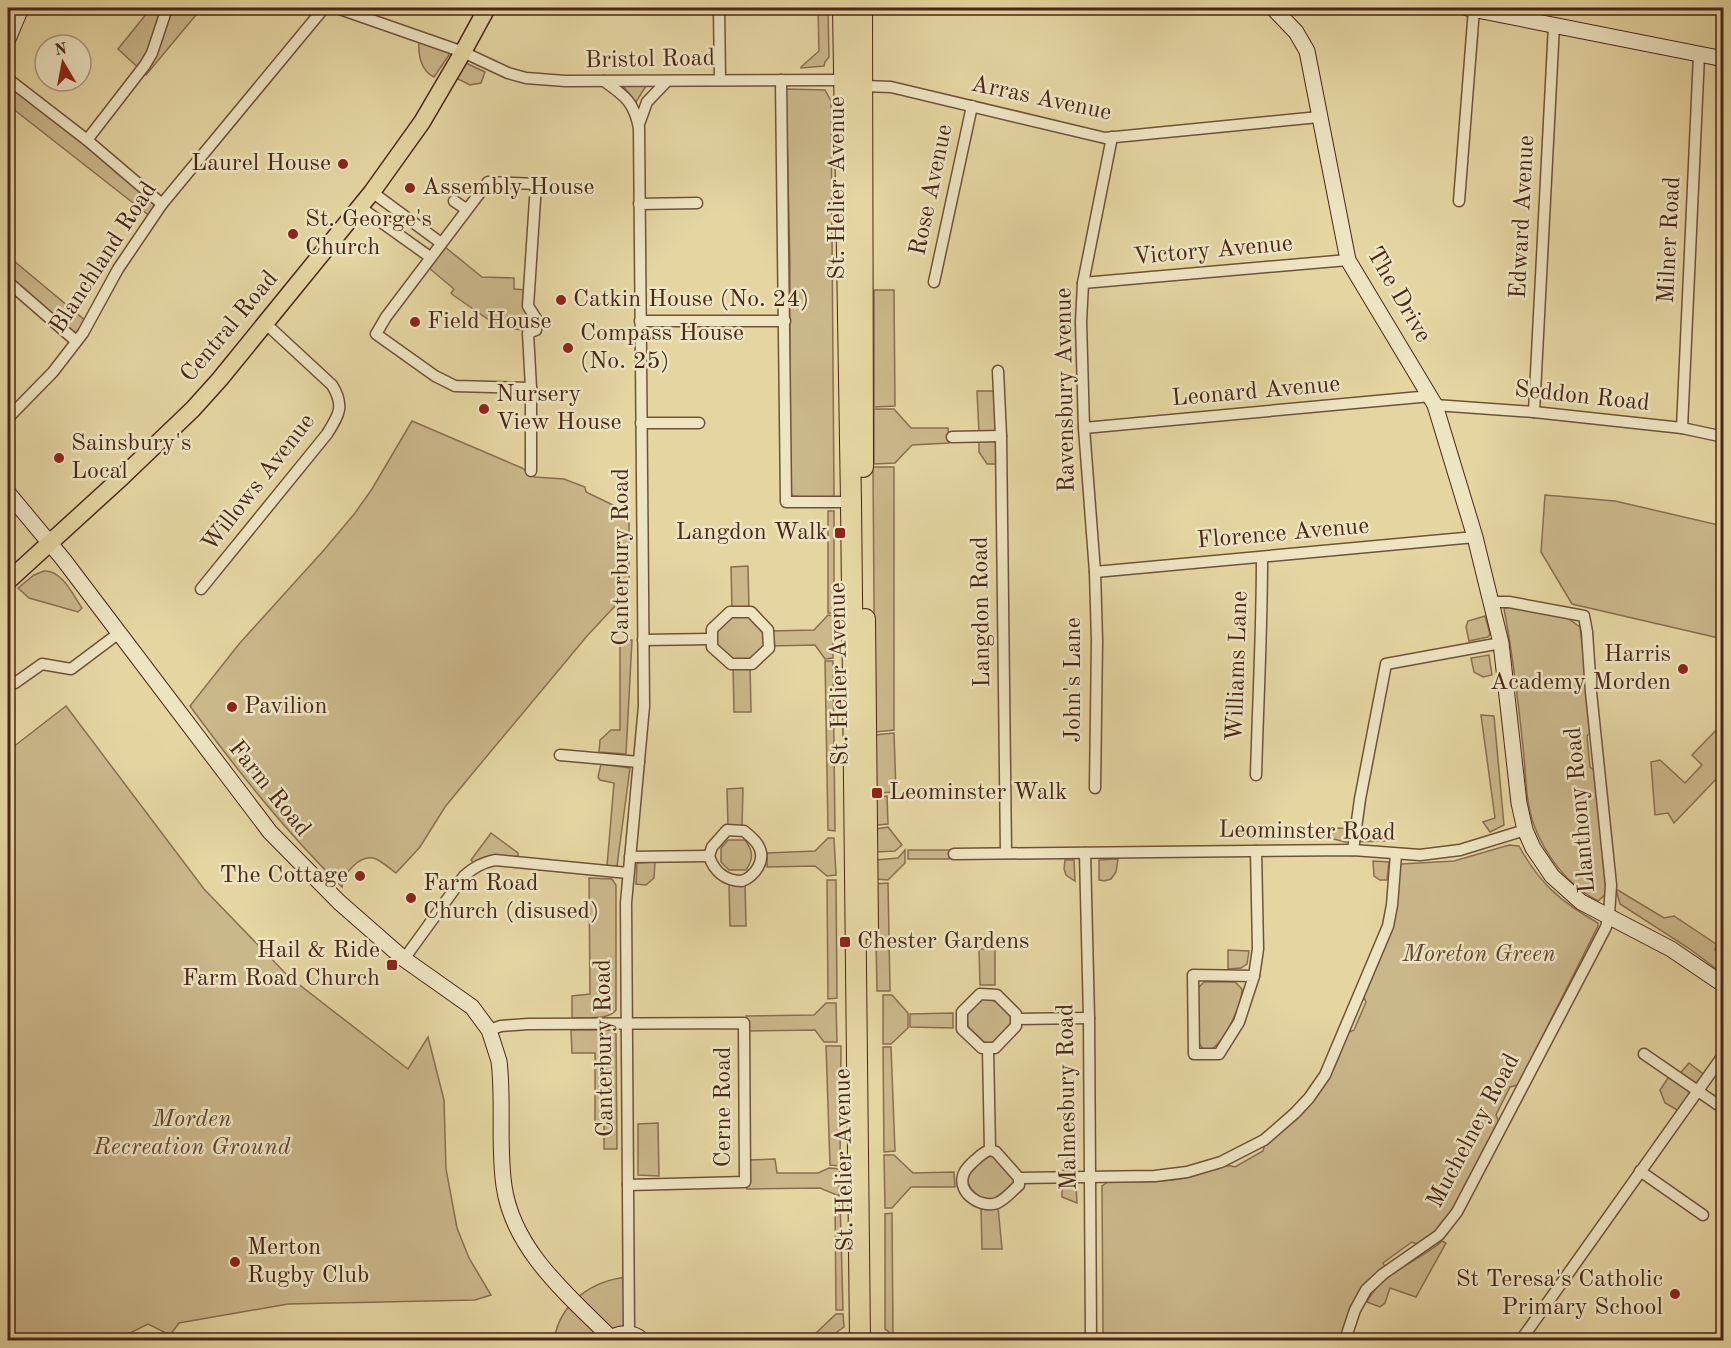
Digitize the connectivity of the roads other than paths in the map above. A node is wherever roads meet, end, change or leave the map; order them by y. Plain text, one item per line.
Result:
1 (21, 8) edge
2 (167, 8) edge
3 (324, 8) edge
4 (337, 8) edge
5 (487, 8) edge
6 (719, 8) edge
7 (843, 8) edge
8 (862, 8) edge
9 (1273, 8) edge
10 (1471, 8) edge
11 (1554, 25) junction
12 (8, 39) edge
13 (463, 52) junction
14 (1699, 55) junction
15 (1724, 59) edge
16 (8, 79) edge
17 (720, 80) junction
18 (781, 80) junction
19 (843, 80) junction
20 (604, 81) junction
21 (667, 81) junction
22 (863, 87) junction
23 (972, 106) junction
24 (1319, 117) junction
25 (639, 128) junction
26 (1112, 137) junction
27 (87, 140) junction
28 (372, 192) junction
29 (454, 201) dead end
30 (1459, 201) dead end
31 (697, 203) dead end
32 (162, 204) junction
33 (639, 204) junction
34 (360, 207) junction
35 (468, 207) junction
36 (441, 243) junction
37 (430, 257) junction
38 (1348, 260) junction
39 (8, 282) edge
40 (934, 282) dead end
41 (1083, 283) junction
42 (640, 321) junction
43 (785, 321) junction
44 (266, 323) junction
45 (76, 341) junction
46 (998, 371) dead end
47 (531, 388) junction
48 (1433, 400) junction
49 (1534, 412) junction
50 (8, 418) edge
51 (642, 423) junction
52 (699, 423) dead end
53 (1084, 428) junction
54 (1682, 428) junction
55 (1001, 436) junction
56 (952, 437) dead end
57 (1724, 437) edge
58 (531, 471) dead end
59 (8, 493) edge
60 (851, 502) junction
61 (1475, 537) junction
62 (50, 543) junction
63 (1262, 558) junction
64 (1095, 573) junction
65 (8, 581) edge
66 (201, 589) dead end
67 (1491, 602) junction
68 (119, 633) junction
69 (643, 639) junction
70 (711, 639) junction
71 (1501, 643) junction
72 (15, 683) dead end
73 (560, 755) dead end
74 (639, 762) junction
75 (1256, 775) dead end
76 (1095, 788) dead end
77 (1525, 830) junction
78 (1353, 850) junction
79 (1256, 851) junction
80 (1006, 853) junction
81 (1085, 853) junction
82 (954, 854) dead end
83 (1396, 854) junction
84 (630, 856) junction
85 (709, 856) junction
86 (628, 873) junction
87 (1609, 915) junction
88 (404, 958) junction
89 (1254, 976) junction
90 (1724, 985) edge
91 (1089, 1018) junction
92 (1017, 1019) junction
93 (627, 1023) junction
94 (489, 1030) junction
95 (988, 1049) junction
96 (1644, 1054) dead end
97 (1724, 1054) edge
98 (1697, 1091) junction
99 (1724, 1109) edge
100 (990, 1150) junction
101 (1640, 1171) junction
102 (1091, 1177) junction
103 (1019, 1178) junction
104 (628, 1185) junction
105 (1703, 1215) dead end
106 (635, 1337) edge
107 (610, 1339) edge
108 (860, 1341) edge
109 (872, 1341) edge
110 (1091, 1341) edge
111 (1345, 1341) edge
112 (1521, 1341) edge

1 - 12 street
2 - 27 street
3 - 32 street, Blanchland Road
4 - 13 street, Bristol Road
5 - 13 main road, Central Road
6 - 17 street
7 - 19 highway, St. Helier Avenue
8 - 22 highway, St. Helier Avenue
9 - 24 street, The Drive
10 - 11 street
10 - 30 street
11 - 14 street
11 - 49 street, Edward Avenue
13 - 20 street, Bristol Road
13 - 28 main road, Central Road
14 - 15 street
14 - 54 street, Milner Road
16 - 27 street
17 - 18 street, Bristol Road
17 - 21 street, Bristol Road
18 - 19 street, Bristol Road
18 - 43 street
19 - 60 highway, St. Helier Avenue
20 - 21 street, Bristol Road
20 - 25 street, Canterbury Road
21 - 25 street
22 - 23 street, Arras Avenue
22 - 109 highway, St. Helier Avenue
23 - 26 street, Arras Avenue
23 - 40 street, Rose Avenue
24 - 26 street, Arras Avenue
24 - 38 street, The Drive
25 - 33 street, Canterbury Road
26 - 41 street, Ravensbury Avenue
27 - 32 street
28 - 34 main road, Central Road
28 - 36 street
29 - 35 street
31 - 33 street
32 - 45 street, Blanchland Road
33 - 42 street, Canterbury Road
34 - 37 street
34 - 44 main road, Central Road
35 - 36 street
35 - 47 street
36 - 37 street
37 - 47 street
38 - 41 street, Victory Avenue
38 - 48 street, The Drive
39 - 45 street
41 - 53 street, Ravensbury Avenue
42 - 43 street
42 - 51 street, Canterbury Road
43 - 60 street
44 - 62 main road, Central Road
44 - 66 street, Willows Avenue
45 - 50 street, Blanchland Road
46 - 55 street, Langdon Road
47 - 58 street
48 - 49 street, Seddon Road
48 - 53 street, Leonard Avenue
48 - 61 street, The Drive
49 - 54 street, Seddon Road
51 - 52 street
51 - 69 street, Canterbury Road
53 - 64 street, Ravensbury Avenue
54 - 57 street, Seddon Road
55 - 56 street
55 - 80 street, Langdon Road
59 - 62 street, Farm Road
60 - 108 highway, St. Helier Avenue
61 - 63 street, Florence Avenue
61 - 67 street, The Drive
62 - 65 main road, Central Road
62 - 68 street, Farm Road
63 - 64 street, Florence Avenue
63 - 75 street, Williams Lane
64 - 76 street, John's Lane
67 - 71 street, The Drive
67 - 87 street, Llanthony Road
68 - 72 street
68 - 88 street, Farm Road
69 - 70 street
69 - 74 street, Canterbury Road
70 - 70 street
71 - 77 street, The Drive
71 - 78 street
73 - 74 street
74 - 84 street, Canterbury Road
77 - 83 street, Leominster Road
77 - 87 street, The Drive
78 - 79 street, Leominster Road
78 - 83 street, Leominster Road
79 - 81 street, Leominster Road
79 - 89 street
80 - 81 street
80 - 82 street
81 - 91 street, Malmesbury Road
83 - 102 street
84 - 85 street
84 - 86 street, Canterbury Road
85 - 85 street
86 - 88 street
86 - 93 street, Canterbury Road
87 - 90 street, The Drive
87 - 111 street, Muchelney Road
88 - 94 street, Farm Road
89 - 89 street
91 - 92 street
91 - 102 street, Malmesbury Road
92 - 95 street
92 - 95 street
93 - 94 street
93 - 104 street, Canterbury Road
93 - 104 street, Cerne Road
94 - 107 street, Farm Road
95 - 100 street
96 - 98 street
97 - 98 street
98 - 99 street
98 - 101 street
100 - 103 street
100 - 103 street
101 - 105 street
101 - 112 street
102 - 103 street
102 - 110 street, Malmesbury Road
104 - 106 street, Canterbury Road
106 - 107 street

